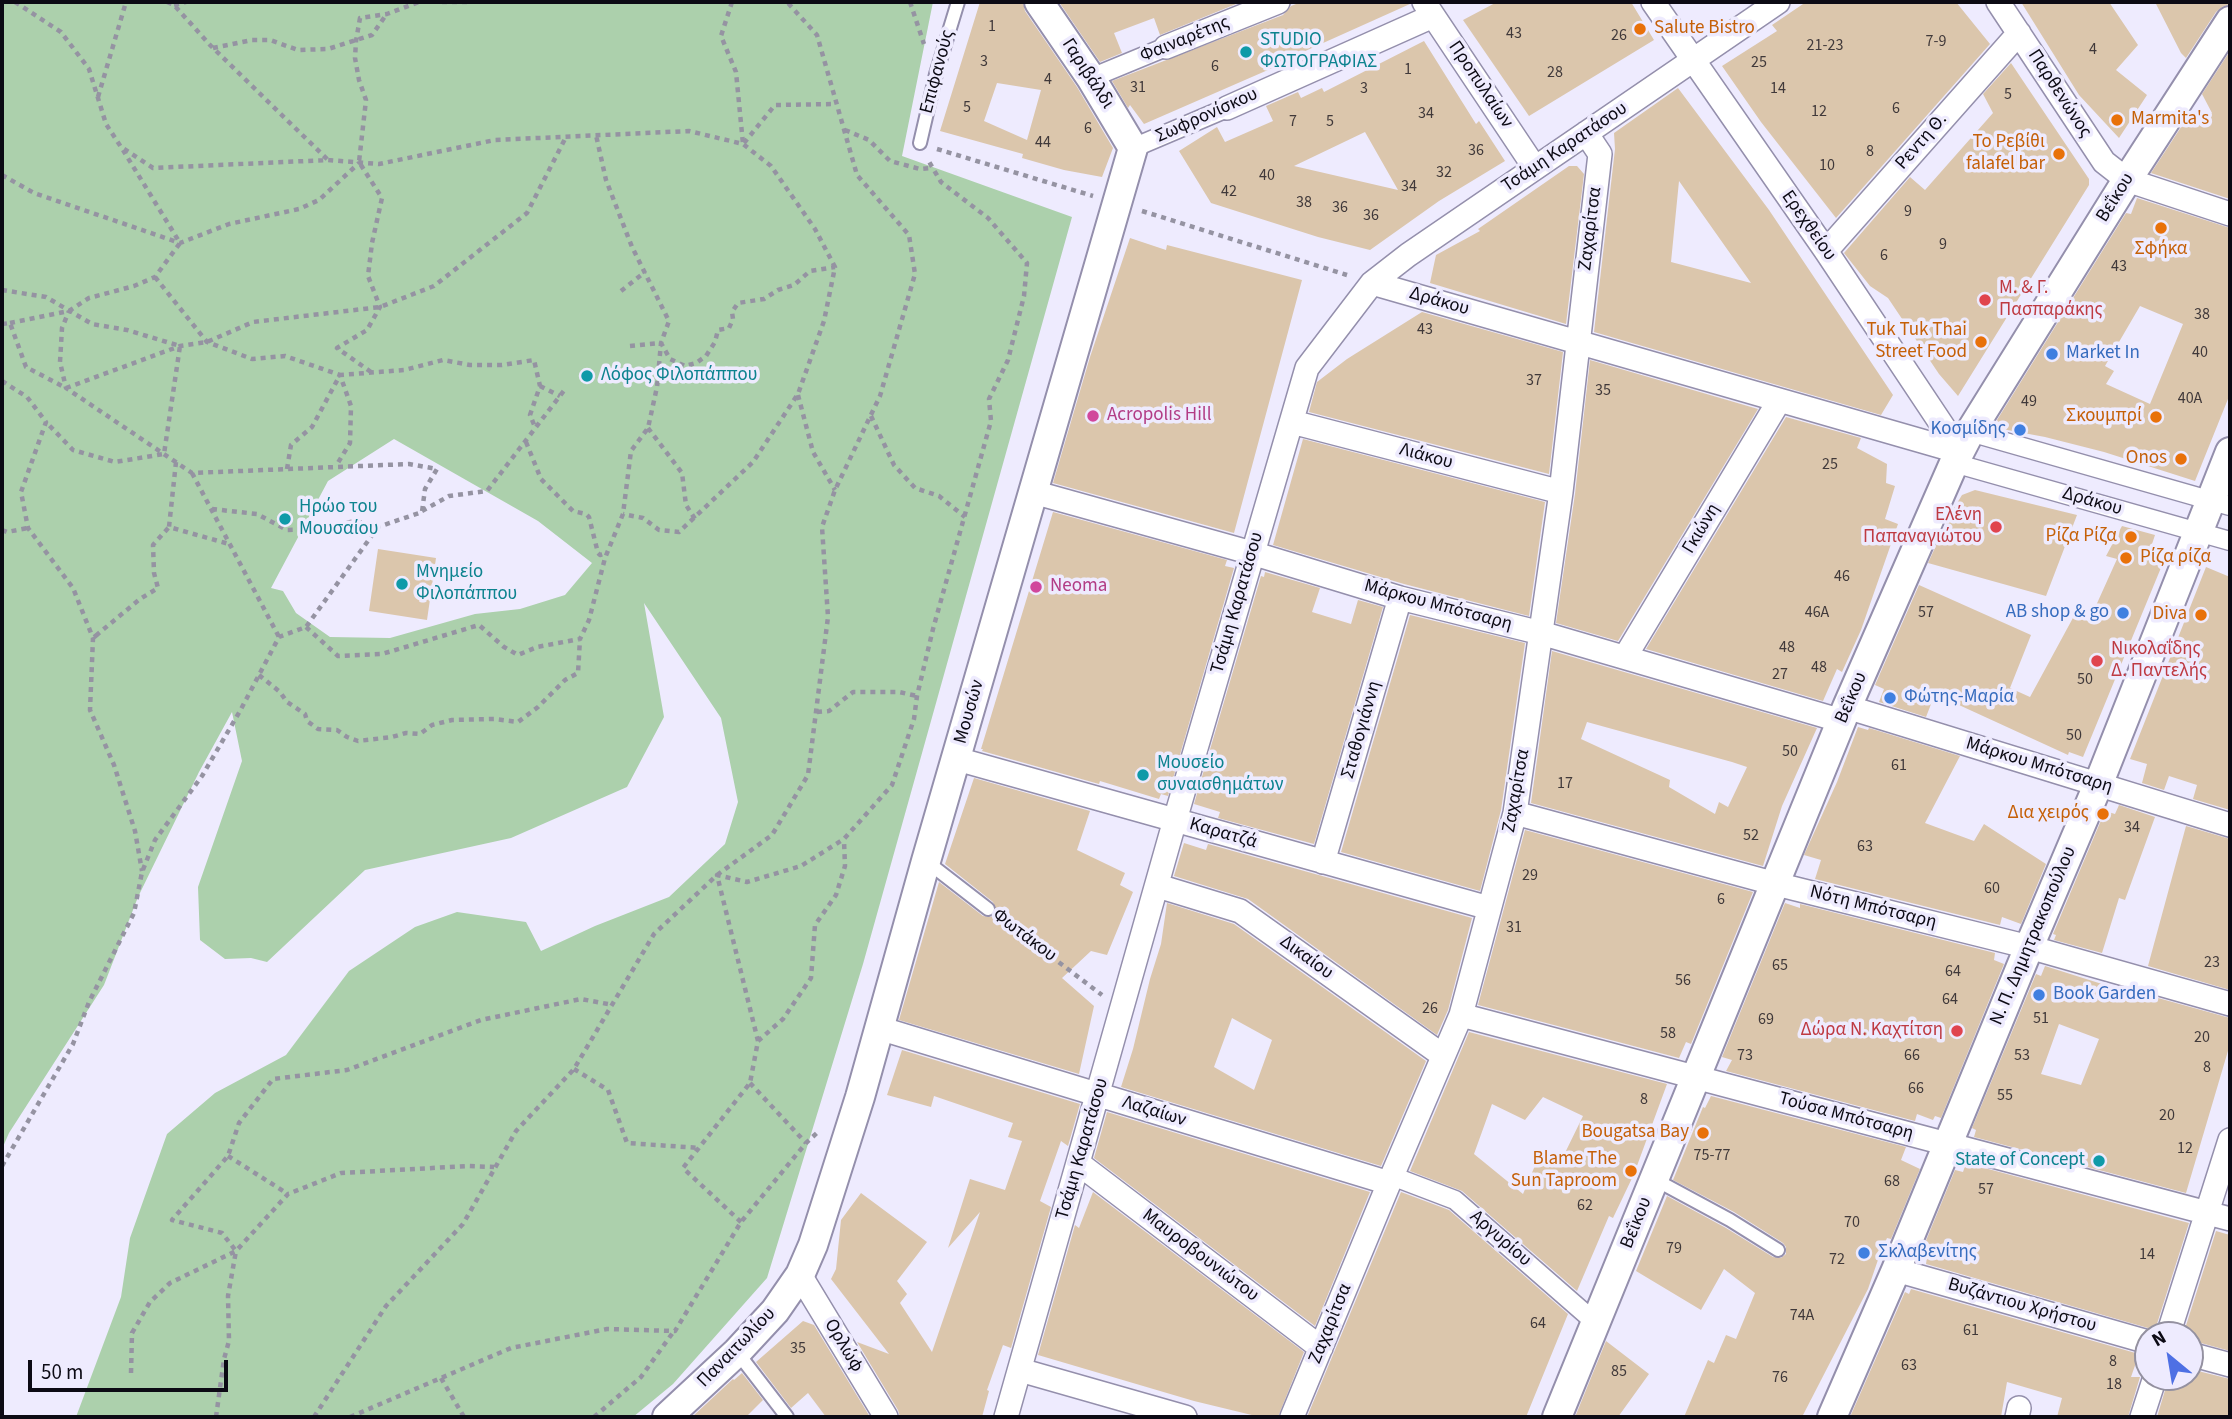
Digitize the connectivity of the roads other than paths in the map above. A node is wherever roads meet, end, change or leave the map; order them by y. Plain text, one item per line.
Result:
1 (958, 2) edge
2 (1039, 2) edge
3 (1653, 2) edge
4 (1778, 2) edge
5 (1998, 2) edge
6 (1268, 4) edge
7 (1429, 9) edge
8 (2230, 21) edge
9 (2019, 33) junction
10 (1166, 47) joint
11 (1693, 60) junction
12 (1091, 78) junction
13 (1227, 108) joint
14 (1586, 133) junction
15 (920, 143) road end
16 (1133, 148) junction
17 (1535, 168) junction
18 (2127, 180) junction
19 (2230, 214) edge
20 (1826, 251) junction
21 (1372, 283) junction
22 (1577, 342) junction
23 (1779, 401) junction
24 (1292, 422) junction
25 (1962, 449) junction
26 (2230, 452) edge
27 (1033, 492) junction
28 (1561, 492) junction
29 (2220, 503) edge
30 (2198, 531) junction
31 (2230, 541) edge
32 (1252, 553) junction
33 (1401, 598) junction
34 (1541, 633) junction
35 (1625, 657) junction
36 (1845, 714) junction
37 (957, 759) junction
38 (2098, 785) junction
39 (1515, 813) junction
40 (1175, 820) junction
41 (2230, 825) edge
42 (926, 861) junction
43 (1323, 862) junction
44 (1776, 884) junction
45 (1158, 886) junction
46 (1489, 908) junction
47 (988, 909) road end
48 (2029, 947) junction
49 (2230, 1004) edge
50 (1461, 1015) junction
51 (879, 1028) junction
52 (1443, 1055) junction
53 (1696, 1077) junction
54 (1098, 1095) junction
55 (2230, 1140) edge
56 (1947, 1144) junction
57 (1079, 1163) junction
58 (1390, 1179) junction
59 (1654, 1179) junction
60 (2208, 1213) junction
61 (2230, 1219) edge
62 (1778, 1250) dead end
63 (1896, 1270) junction
64 (800, 1275) junction
65 (2173, 1321) edge
66 (1597, 1324) junction
67 (2134, 1338) edge
68 (1321, 1348) junction
69 (737, 1352) junction
70 (2204, 1358) edge
71 (2230, 1365) edge
72 (1020, 1370) junction
73 (2150, 1391) edge
74 (667, 1417) edge
75 (787, 1417) edge
76 (886, 1417) edge
77 (1006, 1417) edge
78 (1185, 1417) edge
79 (1292, 1417) edge
80 (1557, 1417) edge
81 (1832, 1417) edge
82 (2142, 1417) edge

1 - 15 lane, Επιφανούς
2 - 12 street, Γαριβάλδι
3 - 11 street, Ερεχθείου
4 - 11 street, Τσάμη Καρατάσου
5 - 9 street, Παρθενώνος
6 - 10 street, Φαιναρέτης
7 - 13 street, Σωφρονίσκου
7 - 17 street, Προπυλαίων
8 - 18 street, Βεΐκου
9 - 18 street, Παρθενώνος
9 - 20 street, Ρεντη Θ.
10 - 12 street, Φαιναρέτης
11 - 14 street, Τσάμη Καρατάσου
11 - 20 street, Ερεχθείου
12 - 16 street, Γαριβάλδι
13 - 16 street, Σωφρονίσκου
14 - 17 street, Τσάμη Καρατάσου
14 - 22 street, Ζαχαρίτσα
16 - 27 street, Μουσών
17 - 21 street, Τσάμη Καρατάσου
18 - 19 street
18 - 25 street, Βεΐκου
20 - 25 street, Ερεχθείου
21 - 22 street, Δράκου
21 - 24 street, Τσάμη Καρατάσου
22 - 23 street, Δράκου
22 - 28 street, Ζαχαρίτσα
23 - 25 street, Δράκου
23 - 35 street, Γκιώνη
24 - 28 street, Λιάκου
24 - 32 street, Τσάμη Καρατάσου
25 - 29 street, Δράκου
25 - 30 street, Δράκου
25 - 36 street, Βεΐκου
26 - 29 street, Ν. Π. Δημητρακοπούλου
27 - 32 street, Μάρκου Μπότσαρη
27 - 37 street, Μουσών
28 - 34 street, Ζαχαρίτσα
29 - 30 street, Ν. Π. Δημητρακοπούλου
30 - 31 street, Δράκου
30 - 38 street, Ν. Π. Δημητρακοπούλου
32 - 33 street, Μάρκου Μπότσαρη
32 - 40 street, Τσάμη Καρατάσου
33 - 34 street, Μάρκου Μπότσαρη
33 - 43 street, Σταθογιάννη
34 - 35 street, Μάρκου Μπότσαρη
34 - 39 street, Ζαχαρίτσα
35 - 36 street, Μάρκου Μπότσαρη
36 - 38 street, Μάρκου Μπότσαρη
36 - 44 street, Βεΐκου
37 - 40 street, Καρατζά
37 - 42 street, Μουσών
38 - 41 street, Μάρκου Μπότσαρη
38 - 48 street, Ν. Π. Δημητρακοπούλου
39 - 44 street, Νότη Μπότσαρη
39 - 46 street, Ζαχαρίτσα
40 - 43 street, Καρατζά
40 - 45 street, Τσάμη Καρατάσου
42 - 47 lane, Φωτάκου
42 - 51 street, Μουσών
43 - 46 street, Καρατζά
44 - 48 street, Νότη Μπότσαρη
44 - 53 street, Βεΐκου
45 - 52 street, Δικαίου
45 - 54 street, Τσάμη Καρατάσου
46 - 50 street, Ζαχαρίτσα
48 - 49 street, Νότη Μπότσαρη
48 - 56 street, Ν. Π. Δημητρακοπούλου
50 - 52 street, Ζαχαρίτσα
50 - 53 street, Τούσα Μπότσαρη
51 - 54 street, Λαζαίων
51 - 64 street, Μουσών
52 - 58 street, Ζαχαρίτσα
53 - 56 street, Τούσα Μπότσαρη
53 - 59 street, Βεΐκου
54 - 57 street, Τσάμη Καρατάσου
54 - 58 street, Λαζαίων
55 - 60 street
56 - 60 street, Τούσα Μπότσαρη
56 - 63 street, Ν. Π. Δημητρακοπούλου
57 - 68 street, Μαυροβουνιώτου
57 - 72 street, Τσάμη Καρατάσου
58 - 66 street, Αργυρίου
58 - 68 street, Ζαχαρίτσα
59 - 62 lane
59 - 66 street, Βεΐκου
60 - 61 street, Τούσα Μπότσαρη
60 - 65 street
63 - 67 street, Βυζάντιου Χρήστου
63 - 81 street, Ν. Π. Δημητρακοπούλου
64 - 69 street, Παναιτωλίου
64 - 76 street, Ορλώφ
66 - 80 street, Βεΐκου
68 - 79 street, Ζαχαρίτσα
69 - 74 street, Παναιτωλίου
69 - 75 lane
70 - 71 street
72 - 77 street, Τσάμη Καρατάσου
72 - 78 street
73 - 82 street

